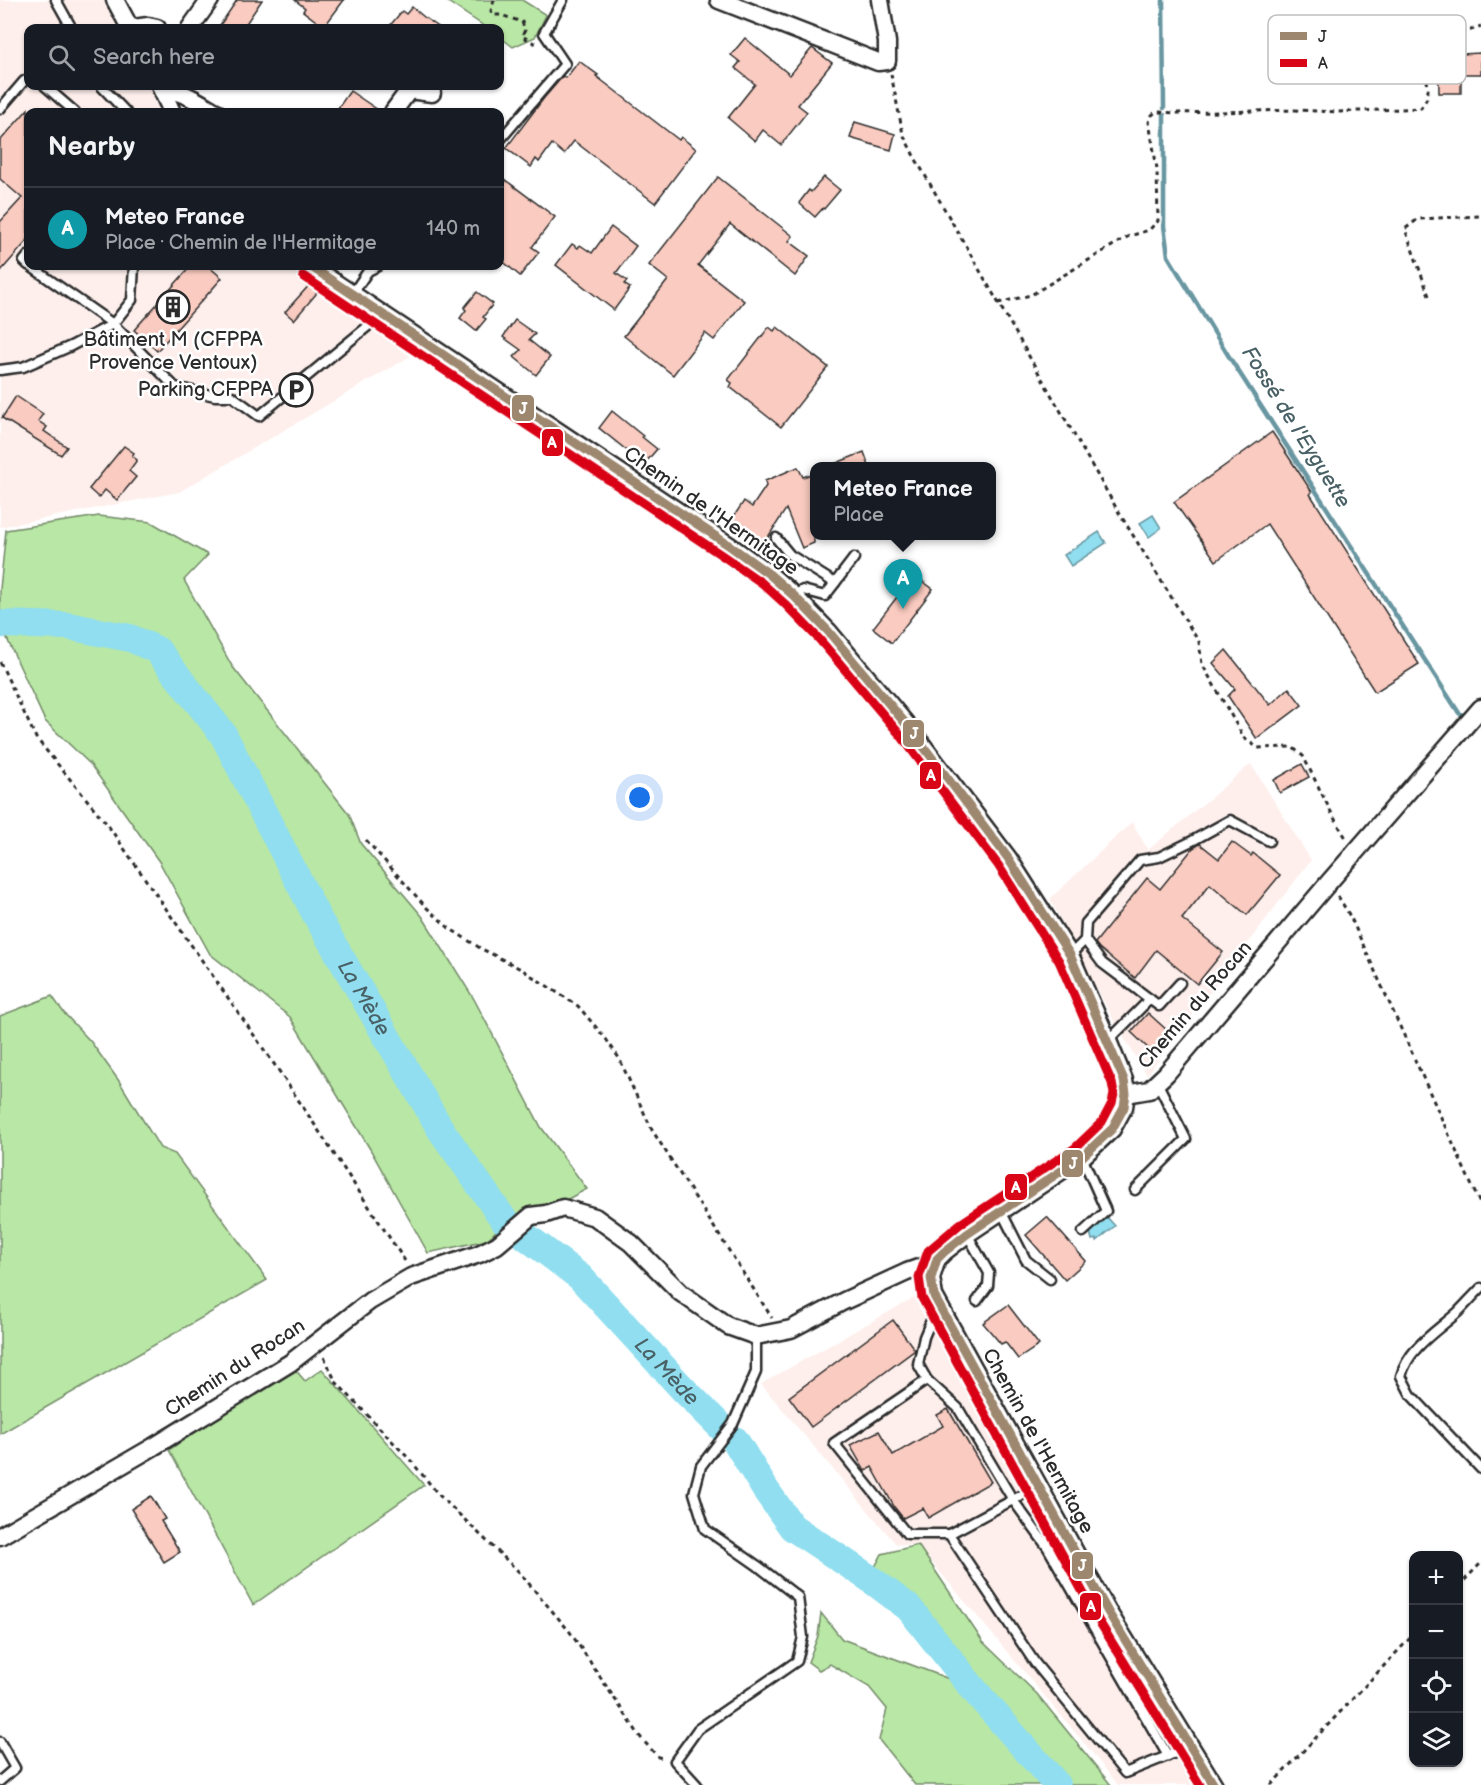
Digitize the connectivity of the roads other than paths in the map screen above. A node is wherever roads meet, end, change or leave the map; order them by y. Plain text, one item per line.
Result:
1 (56, 0) edge
2 (115, 0) edge
3 (210, 0) edge
4 (563, 0) edge
5 (719, 0) edge
6 (880, 0) edge
7 (69, 24) edge
8 (130, 24) edge
9 (193, 24) edge
10 (24, 81) edge
11 (50, 90) edge
12 (105, 90) edge
13 (162, 90) edge
14 (168, 90) edge
15 (409, 90) edge
16 (409, 90) edge
17 (432, 93) dead end
18 (70, 108) edge
19 (122, 108) edge
20 (170, 108) edge
21 (209, 108) edge
22 (396, 108) edge
23 (0, 109) edge
24 (504, 135) edge
25 (36, 270) edge
26 (134, 270) edge
27 (316, 270) edge
28 (370, 270) edge
29 (352, 293) junction
30 (378, 311) junction
31 (112, 324) junction
32 (0, 370) edge
33 (776, 538) dead end
34 (854, 558) dead end
35 (835, 583) junction
36 (793, 595) junction
37 (1481, 708) edge
38 (1269, 841) dead end
39 (1085, 940) junction
40 (1070, 955) junction
41 (1180, 983) dead end
42 (1150, 999) junction
43 (1108, 1041) junction
44 (1157, 1082) junction
45 (1126, 1094) junction
46 (1082, 1157) junction
47 (1135, 1190) dead end
48 (1001, 1211) junction
49 (1083, 1232) dead end
50 (967, 1234) junction
51 (933, 1267) junction
52 (1050, 1278) dead end
53 (1481, 1287) edge
54 (977, 1301) dead end
55 (938, 1304) junction
56 (756, 1336) junction
57 (927, 1380) junction
58 (1481, 1469) edge
59 (1039, 1486) junction
60 (1013, 1500) junction
61 (949, 1534) junction
62 (0, 1536) edge
63 (0, 1742) edge
64 (1190, 1747) junction
65 (1168, 1756) junction
66 (0, 1781) edge
67 (697, 1785) edge
68 (1214, 1785) edge

1 - 7 lane
2 - 8 street
3 - 9 street
4 - 24 lane
5 - 6 street
10 - 23 lane
11 - 18 lane
12 - 19 lane
13 - 20 street
14 - 21 street
15 - 22 street
16 - 17 street
25 - 31 lane
26 - 31 lane
27 - 29 street, Chemin de l'Hermitage
28 - 29 lane
29 - 30 street, Chemin de l'Hermitage
30 - 31 lane
30 - 36 street, Chemin de l'Hermitage
31 - 32 lane
33 - 35 lane
34 - 35 lane
35 - 36 lane
36 - 40 street, Chemin de l'Hermitage
37 - 44 street, Chemin du Rocan
38 - 39 lane
39 - 40 lane
39 - 42 lane
40 - 43 street, Chemin de l'Hermitage
41 - 42 lane
42 - 43 lane
43 - 45 street, Chemin de l'Hermitage
44 - 45 street, Chemin du Rocan
44 - 47 lane
45 - 46 street
46 - 48 street
46 - 49 lane
48 - 50 street
48 - 52 lane
50 - 51 street
50 - 54 lane
51 - 55 street, Chemin de l'Hermitage
51 - 56 street
53 - 58 lane
55 - 57 lane
55 - 59 street, Chemin de l'Hermitage
56 - 62 street, Chemin du Rocan
56 - 67 lane
57 - 60 lane
57 - 61 lane
59 - 60 lane
59 - 64 street, Chemin de l'Hermitage
60 - 61 lane
60 - 65 lane
61 - 65 lane
63 - 66 lane
64 - 65 lane
64 - 68 street, Chemin de l'Hermitage

